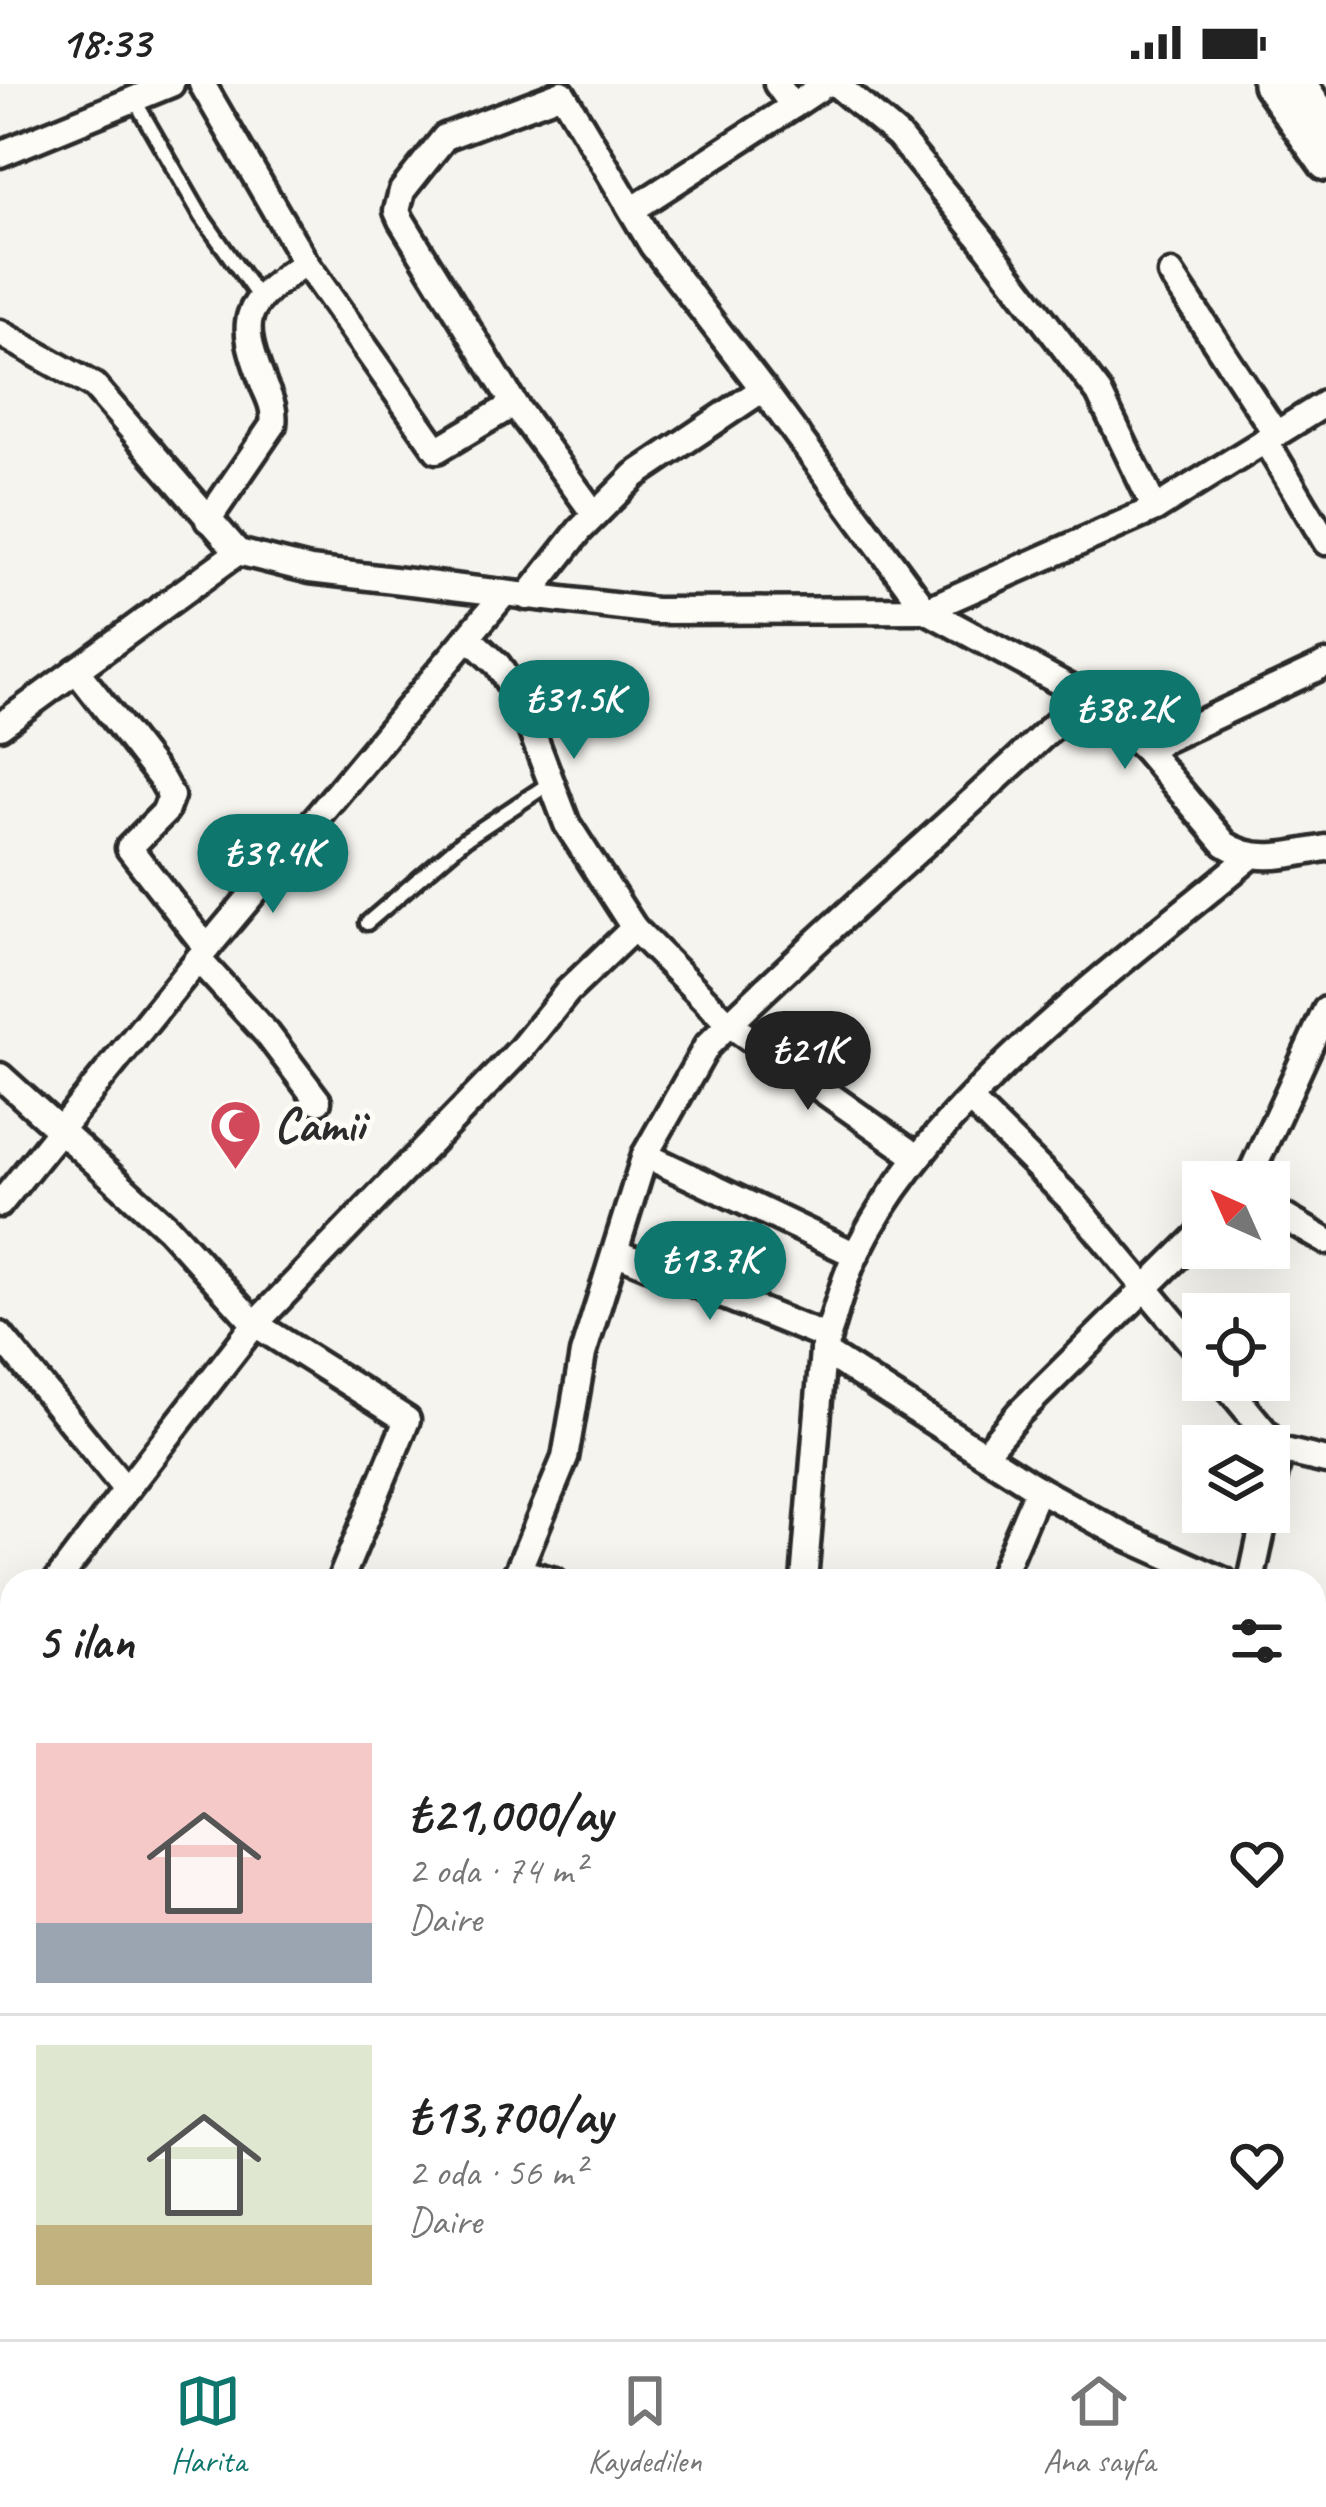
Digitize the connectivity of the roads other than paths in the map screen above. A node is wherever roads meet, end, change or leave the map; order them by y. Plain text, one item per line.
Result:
1 (171, 84) edge
2 (202, 84) edge
3 (776, 84) edge
4 (826, 84) edge
5 (836, 84) edge
6 (1270, 84) edge
7 (1300, 84) edge
8 (561, 88) edge
9 (134, 99) junction
10 (794, 106) junction
11 (1326, 124) edge
12 (0, 154) edge
13 (1326, 163) edge
14 (632, 211) junction
15 (305, 262) junction
16 (1171, 274) dead end
17 (259, 298) junction
18 (0, 333) edge
19 (764, 389) junction
20 (1326, 403) edge
21 (514, 404) junction
22 (1271, 437) junction
23 (1155, 508) junction
24 (595, 515) junction
25 (208, 520) junction
26 (1326, 542) edge
27 (238, 552) junction
28 (516, 595) junction
29 (926, 610) junction
30 (468, 637) junction
31 (1326, 664) edge
32 (76, 670) junction
33 (1085, 696) junction
34 (0, 726) edge
35 (1145, 749) junction
36 (550, 783) junction
37 (1326, 848) edge
38 (1250, 856) junction
39 (367, 923) dead end
40 (634, 928) junction
41 (202, 954) junction
42 (1326, 1010) edge
43 (729, 1024) junction
44 (1319, 1044) edge
45 (0, 1076) edge
46 (318, 1101) dead end
47 (971, 1101) junction
48 (62, 1129) junction
49 (645, 1155) junction
50 (917, 1157) junction
51 (1258, 1161) edge
52 (0, 1204) edge
53 (1290, 1220) edge
54 (1326, 1241) edge
55 (615, 1252) junction
56 (1182, 1252) edge
57 (856, 1255) junction
58 (1146, 1288) junction
59 (255, 1324) junction
60 (1182, 1332) edge
61 (0, 1335) edge
62 (825, 1344) junction
63 (1239, 1401) edge
64 (1259, 1425) edge
65 (1290, 1452) edge
66 (984, 1454) junction
67 (1326, 1461) edge
68 (1038, 1489) junction
69 (126, 1490) junction
70 (1261, 1533) edge
71 (66, 1569) edge
72 (345, 1569) edge
73 (518, 1569) edge
74 (805, 1569) edge
75 (1004, 1569) edge
76 (1197, 1569) edge
77 (1254, 1569) edge

1 - 9 street
2 - 15 street
3 - 10 street
4 - 10 street
5 - 23 street
6 - 13 main road
7 - 11 main road
8 - 14 street
8 - 21 street
9 - 12 street
9 - 17 lane
10 - 14 street
14 - 19 street
15 - 17 street
15 - 21 street
16 - 22 street
17 - 25 street
18 - 25 street
19 - 24 street
19 - 29 street
20 - 22 street
21 - 24 street
22 - 23 street
22 - 26 street
23 - 29 street
24 - 28 street
25 - 27 street
27 - 28 street
27 - 32 street
28 - 29 street
28 - 30 street
29 - 33 street
30 - 36 street
30 - 41 street
31 - 35 street
32 - 34 street
32 - 41 street
33 - 35 street
33 - 43 street
35 - 38 street
36 - 39 lane
36 - 40 street
37 - 38 street
38 - 47 street
40 - 43 street
40 - 59 street
41 - 46 street
41 - 48 street
42 - 44 street
43 - 49 street
43 - 50 street
44 - 51 street
45 - 48 street
47 - 50 street
47 - 58 street
48 - 52 street
48 - 59 street
49 - 55 street
49 - 57 street
50 - 57 street
53 - 54 street
55 - 62 street
55 - 73 street
56 - 58 street
57 - 62 street
58 - 60 street
58 - 66 street
59 - 69 street
59 - 72 street
61 - 69 street
62 - 66 street
62 - 74 street
63 - 64 street
65 - 67 street
66 - 68 street
68 - 75 street
68 - 76 street
69 - 71 street
70 - 77 street

